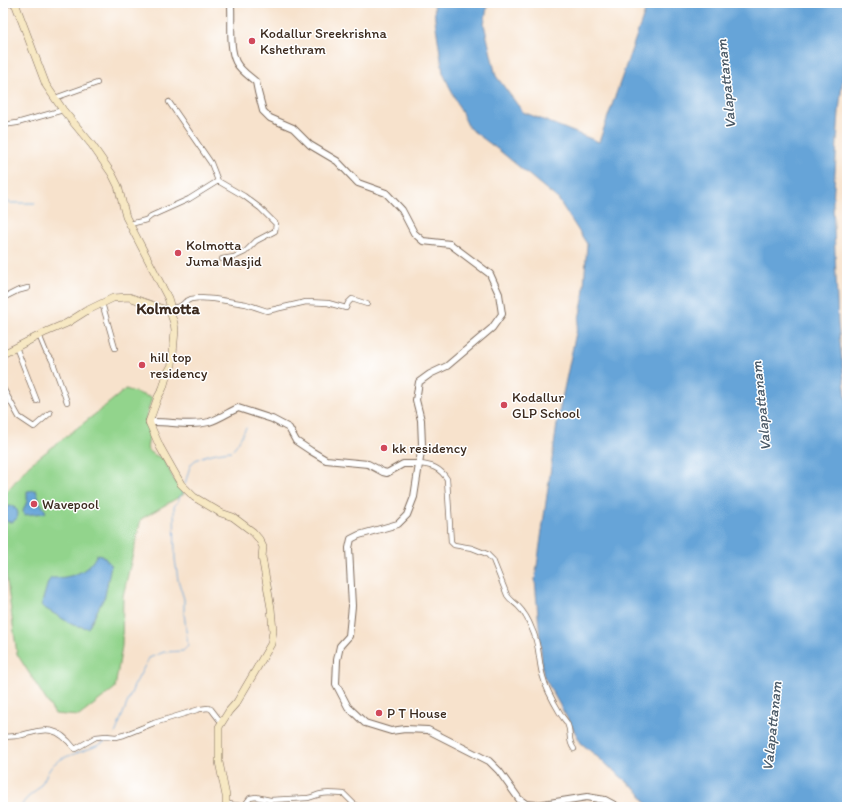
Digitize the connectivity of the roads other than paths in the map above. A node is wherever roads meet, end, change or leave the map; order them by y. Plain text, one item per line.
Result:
1 (15, 3) edge
2 (232, 3) edge
3 (3, 4) edge
4 (97, 83) dead end
5 (55, 98) junction
6 (169, 102) dead end
7 (63, 110) junction
8 (3, 125) edge
9 (218, 182) junction
10 (130, 224) junction
11 (222, 259) dead end
12 (28, 288) dead end
13 (3, 298) edge
14 (102, 303) junction
15 (367, 304) dead end
16 (169, 309) junction
17 (39, 335) junction
18 (16, 347) junction
19 (115, 348) dead end
20 (3, 354) edge
21 (3, 388) edge
22 (37, 401) dead end
23 (67, 402) dead end
24 (50, 413) dead end
25 (149, 422) junction
26 (419, 464) junction
27 (221, 722) junction
28 (3, 737) edge
29 (574, 749) dead end
30 (226, 806) edge
31 (357, 807) edge
32 (618, 807) edge

1 - 3 street
1 - 5 main road
2 - 26 street
4 - 5 street
5 - 7 main road
6 - 9 street
7 - 8 street
7 - 10 main road
9 - 10 street
9 - 11 street
10 - 16 main road
12 - 13 street
14 - 16 main road
14 - 17 main road
14 - 19 street
15 - 16 street
16 - 25 main road
17 - 18 main road
17 - 23 street
18 - 20 main road
18 - 22 street
21 - 24 street
25 - 26 street
25 - 27 main road
26 - 29 street
26 - 32 street
27 - 28 street
27 - 30 main road
30 - 31 street

